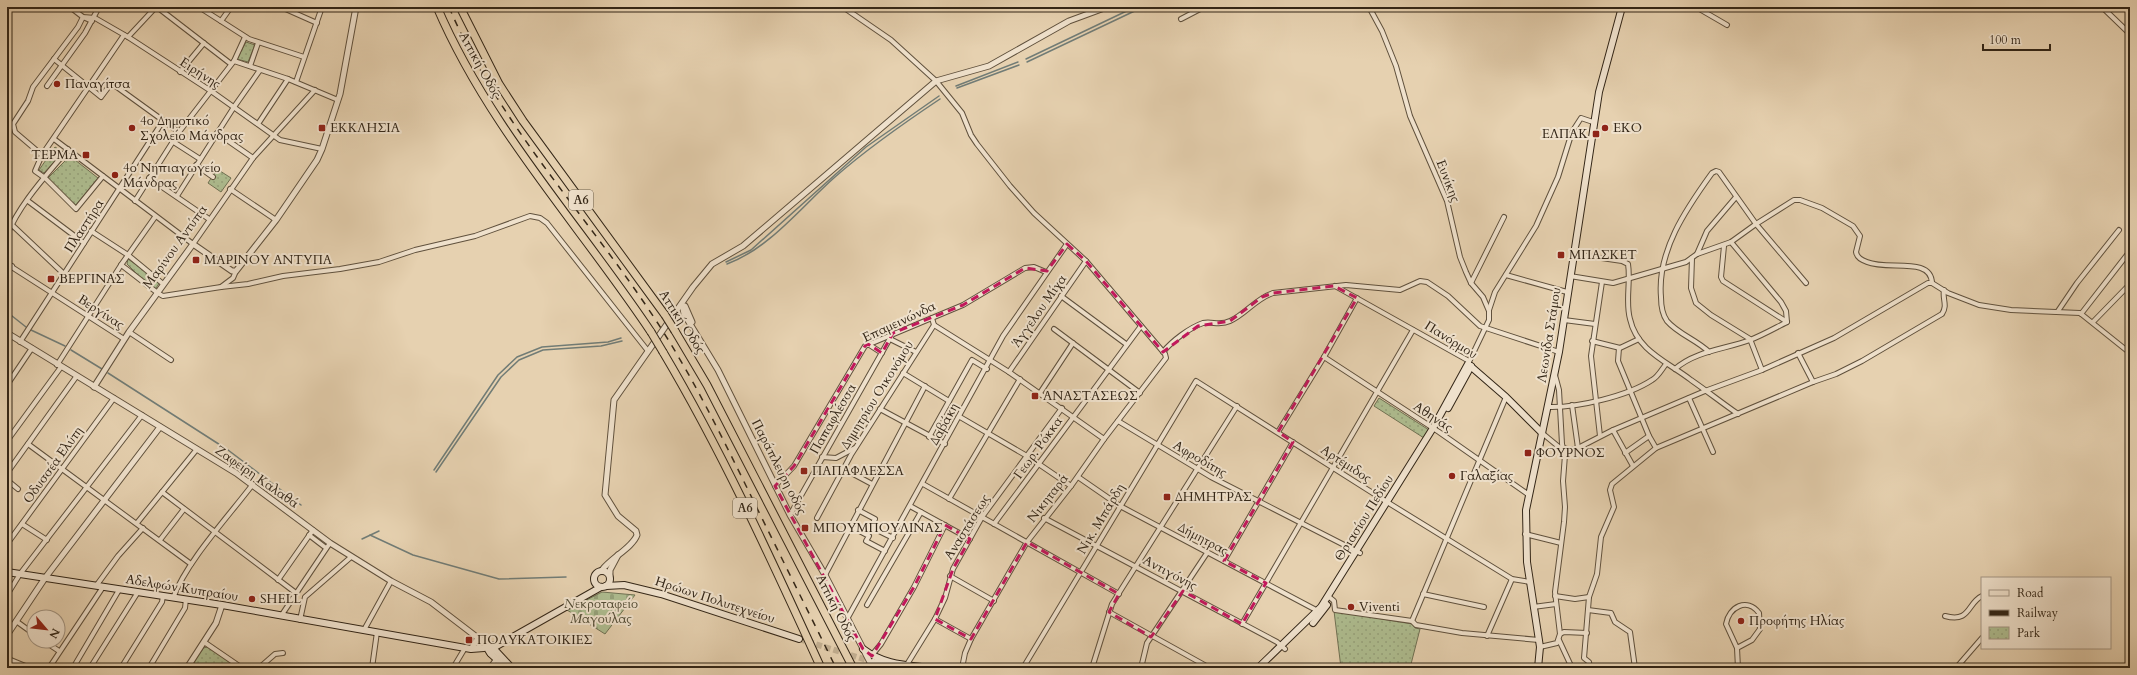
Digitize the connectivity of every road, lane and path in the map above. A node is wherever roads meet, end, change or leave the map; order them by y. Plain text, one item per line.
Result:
1 (70, 7) edge
2 (99, 7) edge
3 (156, 7) edge
4 (199, 7) edge
5 (230, 7) edge
6 (281, 7) edge
7 (322, 7) edge
8 (356, 7) edge
9 (432, 7) edge
10 (438, 7) edge
11 (460, 7) edge
12 (843, 7) edge
13 (1107, 7) edge
14 (1204, 7) edge
15 (1369, 7) edge
16 (1622, 7) edge
17 (1696, 7) edge
18 (2102, 7) edge
19 (287, 8) edge
20 (83, 17) junction
21 (1181, 19) dead end
22 (94, 20) junction
23 (220, 21) junction
24 (317, 23) junction
25 (444, 23) junction
26 (1727, 25) dead end
27 (2130, 34) edge
28 (126, 36) junction
29 (245, 37) junction
30 (204, 42) junction
31 (258, 43) junction
32 (304, 57) junction
33 (54, 59) junction
34 (232, 63) junction
35 (62, 65) junction
36 (250, 66) junction
37 (260, 70) junction
38 (180, 72) junction
39 (288, 79) junction
40 (936, 81) junction
41 (296, 82) junction
42 (47, 86) dead end
43 (88, 86) junction
44 (315, 90) junction
45 (210, 91) junction
46 (338, 100) junction
47 (234, 108) junction
48 (162, 121) junction
49 (1593, 122) junction
50 (258, 124) junction
51 (179, 132) junction
52 (217, 133) junction
53 (273, 136) junction
54 (54, 139) junction
55 (172, 141) junction
56 (68, 149) junction
57 (322, 149) junction
58 (42, 155) junction
59 (253, 158) junction
60 (200, 159) junction
61 (196, 165) junction
62 (103, 176) junction
63 (214, 177) dead end
64 (45, 178) junction
65 (149, 178) junction
66 (120, 189) junction
67 (230, 190) junction
68 (177, 196) junction
69 (1736, 197) junction
70 (28, 200) junction
71 (135, 201) junction
72 (155, 217) junction
73 (1504, 217) dead end
74 (209, 219) junction
75 (276, 220) junction
76 (11, 224) junction
77 (1756, 224) junction
78 (2119, 230) dead end
79 (91, 231) junction
80 (7, 235) edge
81 (1731, 242) junction
82 (84, 243) junction
83 (193, 244) junction
84 (1067, 244) junction
85 (1724, 246) junction
86 (2130, 251) edge
87 (1574, 254) junction
88 (1697, 254) junction
89 (128, 255) junction
90 (1692, 258) junction
91 (1086, 261) junction
92 (7, 264) edge
93 (121, 265) junction
94 (12, 266) junction
95 (1662, 268) junction
96 (236, 271) junction
97 (1046, 272) junction
98 (7, 273) edge
99 (64, 274) junction
100 (1506, 275) junction
101 (1570, 276) junction
102 (1628, 278) junction
103 (1602, 282) junction
104 (162, 283) junction
105 (1471, 283) junction
106 (1806, 283) dead end
107 (1932, 283) junction
108 (2130, 284) edge
109 (1334, 286) junction
110 (221, 287) junction
111 (1944, 290) junction
112 (53, 292) junction
113 (156, 292) junction
114 (1567, 292) junction
115 (1061, 296) junction
116 (1357, 298) junction
117 (682, 302) junction
118 (1489, 311) junction
119 (2058, 311) junction
120 (2081, 314) junction
121 (89, 317) junction
122 (932, 318) junction
123 (1564, 320) junction
124 (1787, 322) junction
125 (2093, 322) junction
126 (1595, 324) junction
127 (934, 325) junction
128 (1140, 326) junction
129 (1054, 329) dead end
130 (1485, 329) junction
131 (1413, 330) junction
132 (129, 332) junction
133 (894, 333) junction
134 (7, 334) edge
135 (124, 338) junction
136 (890, 339) junction
137 (1639, 339) junction
138 (1750, 340) junction
139 (1592, 341) junction
140 (20, 342) junction
141 (1073, 343) junction
142 (868, 344) junction
143 (1126, 344) junction
144 (32, 348) junction
145 (1619, 348) junction
146 (648, 351) junction
147 (916, 352) junction
148 (1163, 352) junction
149 (1559, 352) junction
150 (1709, 352) junction
151 (882, 353) junction
152 (1798, 353) junction
153 (2130, 353) edge
154 (1324, 357) junction
155 (171, 360) dead end
156 (991, 360) junction
157 (1469, 364) junction
158 (1666, 364) junction
159 (59, 366) junction
160 (987, 369) junction
161 (1107, 369) junction
162 (1675, 369) junction
163 (1762, 370) junction
164 (903, 372) junction
165 (1009, 372) junction
166 (1555, 374) junction
167 (76, 377) junction
168 (1020, 379) junction
169 (1196, 380) joint
170 (1813, 382) junction
171 (7, 385) edge
172 (925, 386) junction
173 (94, 387) junction
174 (1631, 390) junction
175 (1705, 391) junction
176 (1040, 393) junction
177 (1140, 393) junction
178 (1378, 393) junction
179 (1506, 397) junction
180 (114, 398) junction
181 (1689, 398) junction
182 (1596, 400) junction
183 (949, 401) junction
184 (1572, 405) junction
185 (1237, 406) junction
186 (1548, 407) junction
187 (1560, 407) junction
188 (1062, 408) junction
189 (880, 409) junction
190 (1738, 414) junction
191 (142, 415) junction
192 (1073, 415) junction
193 (960, 417) junction
194 (1642, 418) junction
195 (1118, 421) junction
196 (904, 423) junction
197 (160, 427) junction
198 (1435, 429) junction
199 (1702, 429) junction
200 (1613, 430) junction
201 (1278, 432) junction
202 (987, 433) junction
203 (1542, 433) junction
204 (1600, 436) junction
205 (1649, 436) junction
206 (929, 437) junction
207 (1104, 439) junction
208 (7, 441) edge
209 (1293, 442) junction
210 (28, 444) junction
211 (944, 444) junction
212 (857, 446) junction
213 (1157, 446) junction
214 (1563, 448) junction
215 (1578, 448) junction
216 (1656, 448) junction
217 (197, 449) junction
218 (1714, 452) dead end
219 (1625, 453) junction
220 (1027, 456) junction
221 (822, 457) junction
222 (1480, 460) junction
223 (1039, 464) junction
224 (1333, 466) junction
225 (1633, 466) junction
226 (63, 469) junction
227 (844, 469) junction
228 (1197, 470) junction
229 (7, 473) edge
230 (1078, 477) junction
231 (7, 480) edge
232 (253, 484) junction
233 (872, 484) junction
234 (923, 484) junction
235 (775, 486) junction
236 (1071, 486) junction
237 (88, 487) junction
238 (18, 489) dead end
239 (162, 492) junction
240 (1529, 495) junction
241 (949, 499) junction
242 (105, 500) junction
243 (1258, 502) junction
244 (1388, 504) junction
245 (910, 506) junction
246 (1120, 506) junction
247 (184, 509) junction
248 (858, 510) junction
249 (921, 512) junction
250 (790, 515) junction
251 (982, 517) junction
252 (817, 518) dead end
253 (1044, 518) junction
254 (137, 523) junction
255 (22, 524) junction
256 (994, 524) junction
257 (1300, 524) junction
258 (945, 525) junction
259 (850, 526) junction
260 (143, 528) junction
261 (1160, 528) junction
262 (313, 530) junction
263 (216, 533) junction
264 (1525, 534) junction
265 (309, 535) junction
266 (893, 538) junction
267 (1447, 538) junction
268 (970, 539) junction
269 (47, 540) junction
270 (160, 540) junction
271 (1027, 542) junction
272 (330, 543) junction
273 (1561, 543) junction
274 (7, 544) edge
275 (1096, 546) junction
276 (326, 548) junction
277 (885, 551) junction
278 (1358, 552) junction
279 (620, 553) junction
280 (1207, 553) junction
281 (351, 557) junction
282 (1224, 562) junction
283 (191, 564) junction
284 (1137, 566) junction
285 (602, 570) junction
286 (7, 572) edge
287 (1080, 572) junction
288 (20, 574) junction
289 (825, 575) junction
290 (610, 576) junction
291 (950, 576) junction
292 (45, 578) junction
293 (1512, 579) junction
294 (278, 580) junction
295 (391, 581) junction
296 (594, 582) junction
297 (1530, 582) junction
298 (624, 585) junction
299 (1266, 585) junction
300 (100, 587) junction
301 (603, 587) junction
302 (119, 590) junction
303 (1183, 591) junction
304 (138, 592) junction
305 (296, 593) junction
306 (1119, 594) junction
307 (1423, 594) junction
308 (7, 595) edge
309 (163, 596) junction
310 (1555, 596) junction
311 (1330, 597) junction
312 (1589, 597) junction
313 (1981, 597) edge
314 (173, 598) junction
315 (582, 598) junction
316 (186, 599) junction
317 (994, 601) junction
318 (1556, 604) junction
319 (222, 605) junction
320 (867, 605) dead end
321 (1484, 607) dead end
322 (1533, 607) junction
323 (1588, 610) junction
324 (1109, 612) junction
325 (1321, 612) junction
326 (281, 616) junction
327 (1945, 616) dead end
328 (847, 619) junction
329 (935, 619) junction
330 (300, 620) junction
331 (16, 621) junction
332 (1412, 621) junction
333 (1242, 624) junction
334 (26, 628) edge
335 (364, 630) junction
336 (377, 632) junction
337 (1587, 633) junction
338 (1560, 634) junction
339 (7, 635) edge
340 (1487, 636) junction
341 (1151, 637) junction
342 (478, 638) junction
343 (799, 639) tunnel mouth
344 (972, 639) junction
345 (1559, 639) junction
346 (1981, 639) edge
347 (204, 642) junction
348 (1539, 644) junction
349 (1283, 647) junction
350 (468, 648) junction
351 (1737, 648) junction
352 (56, 649) edge
353 (491, 649) junction
354 (863, 649) junction
355 (59, 651) junction
356 (283, 653) dead end
357 (7, 659) edge
358 (496, 659) junction
359 (873, 662) edge
360 (906, 667) junction
361 (29, 668) edge
362 (49, 668) edge
363 (73, 668) edge
364 (90, 668) edge
365 (121, 668) edge
366 (149, 668) edge
367 (187, 668) edge
368 (242, 668) edge
369 (259, 668) edge
370 (372, 668) edge
371 (453, 668) edge
372 (490, 668) edge
373 (511, 668) edge
374 (821, 668) edge
375 (853, 668) edge
376 (896, 668) edge
377 (930, 668) edge
378 (962, 668) edge
379 (1023, 668) edge
380 (1092, 668) edge
381 (1141, 668) edge
382 (1210, 668) edge
383 (1258, 668) edge
384 (1264, 668) edge
385 (1538, 668) edge
386 (1572, 668) edge
387 (1590, 668) edge
388 (1635, 668) edge
389 (1738, 668) edge
390 (1956, 668) edge

1 - 20 street
2 - 22 street
3 - 28 street
3 - 30 street
4 - 23 street
5 - 23 street
6 - 19 street
7 - 24 street
8 - 46 street
9 - 25 highway
10 - 25 highway, Αττική Οδός / Α6
11 - 375 highway, Αττική Οδός / Α6, bridge
12 - 40 street
13 - 40 street
14 - 21 street
15 - 105 street, Ευνίκης
16 - 49 main road, Λεωνίδα Στάμου
17 - 26 street
18 - 27 street
19 - 24 street
20 - 22 street, Ειρήνης
20 - 33 street
22 - 28 street, Ειρήνης
22 - 35 street
23 - 29 street
24 - 32 street
25 - 374 highway, Αττική Οδός / Α6, bridge
28 - 38 street, Ειρήνης
28 - 43 street
29 - 31 street
29 - 34 street
30 - 34 street
30 - 38 street
31 - 32 street
31 - 36 street
32 - 41 street
33 - 35 street
33 - 58 street
34 - 36 street
34 - 45 street
35 - 42 street
35 - 43 street
36 - 37 street
37 - 39 street
37 - 47 street
38 - 45 street, Ειρήνης
39 - 41 street
39 - 50 street
40 - 84 street
40 - 117 street
41 - 44 street
43 - 48 street
43 - 54 street
44 - 46 street
44 - 53 street, Μαρίνου Αντύπα
45 - 47 street, Ειρήνης
45 - 51 street
46 - 57 street
47 - 50 street, Ειρήνης
47 - 52 street
48 - 51 street
48 - 66 street, Πλαστήρα
49 - 87 main road, Λεωνίδα Στάμου
49 - 100 street
50 - 53 street, Ειρήνης
51 - 55 street
52 - 59 street
52 - 60 street
53 - 57 street, Ειρήνης
53 - 59 street, Μαρίνου Αντύπα
54 - 56 street
54 - 58 street
55 - 60 street
55 - 65 street
56 - 62 street
56 - 64 street
57 - 75 street
58 - 64 street
59 - 67 street, Μαρίνου Αντύπα
60 - 61 street
61 - 63 street
61 - 68 street
62 - 64 street
62 - 66 street
64 - 70 street
65 - 68 street
65 - 71 street
66 - 71 street
66 - 79 street, Πλαστήρα
67 - 74 street, Μαρίνου Αντύπα
67 - 75 street
68 - 74 street
69 - 77 street
69 - 88 street
69 - 95 street
70 - 76 street
70 - 82 street
71 - 72 street
72 - 83 street
72 - 89 street
73 - 105 street
74 - 83 street, Μαρίνου Αντύπα
75 - 96 street
76 - 80 street
76 - 99 street
77 - 81 street
77 - 106 street
77 - 107 street
78 - 119 street
79 - 82 street, Πλαστήρα
79 - 89 street
81 - 85 street
81 - 124 street
82 - 99 street, Πλαστήρα
83 - 96 street
83 - 104 street, Μαρίνου Αντύπα
84 - 91 street
84 - 97 street, Δαβάκη
85 - 88 street
85 - 124 street
86 - 120 street
87 - 101 main road, Λεωνίδα Στάμου
87 - 102 street
88 - 90 street
89 - 93 street
89 - 104 street
90 - 95 street
90 - 138 street
91 - 115 street, Άγγελου Μίχα
91 - 128 street
92 - 94 street, Βεργίνας
93 - 113 street
93 - 121 street
94 - 98 street
94 - 112 street, Βεργίνας
95 - 102 street
95 - 150 street
96 - 110 street
97 - 122 street, Επαμεινώνδα
97 - 156 street, Δαβάκη
99 - 112 street, Πλαστήρα
100 - 114 street
100 - 118 street
101 - 103 street
101 - 114 main road, Λεωνίδα Στάμου
102 - 103 street
102 - 137 street
103 - 126 street
104 - 113 street, Μαρίνου Αντύπα
105 - 118 street, Ευνίκης
107 - 111 street
107 - 152 street
108 - 125 street
109 - 116 street, Πανόρμου
109 - 130 street
109 - 148 street
110 - 113 street
110 - 146 street
111 - 119 street
111 - 170 street
112 - 121 street, Βεργίνας
112 - 140 street, Πλαστήρα
113 - 132 street, Μαρίνου Αντύπα
114 - 123 main road, Λεωνίδα Στάμου
115 - 143 street
115 - 165 street, Άγγελου Μίχα
116 - 131 street, Πανόρμου
116 - 154 street
117 - 146 street
117 - 235 street, Παράπλευρη οδός
118 - 130 street
119 - 120 street
120 - 125 street
121 - 135 street, Βεργίνας
121 - 159 street
122 - 127 street
122 - 133 street, Επαμεινώνδα
123 - 126 street
123 - 149 main road, Λεωνίδα Στάμου
124 - 138 street
125 - 153 street
126 - 139 street
127 - 147 street, Δημητρίου Οικονόμου
127 - 156 street
128 - 143 street, Γεωρ. Ρόκκα
128 - 148 street
129 - 141 street
130 - 149 street
130 - 157 street
131 - 157 street, Πανόρμου
131 - 178 street
132 - 135 street, Μαρίνου Αντύπα
132 - 155 street
133 - 136 street, Παπαφλέσσα
133 - 142 street, Επαμεινώνδα
134 - 140 street, Ζαφείρη Καλαθά
135 - 173 street, Μαρίνου Αντύπα
136 - 147 street
136 - 151 street, Παπαφλέσσα
137 - 145 street
137 - 158 street
138 - 150 street
138 - 163 street
139 - 145 street
139 - 182 street
140 - 144 street, Ζαφείρη Καλαθά
141 - 161 street
141 - 176 street
142 - 151 street
142 - 235 street, Επαμεινώνδα
143 - 161 street, Γεωρ. Ρόκκα
144 - 159 street, Ζαφείρη Καλαθά
144 - 171 street
145 - 174 street
146 - 279 street
147 - 164 street, Δημητρίου Οικονόμου
148 - 177 street, Νικηταρά
149 - 166 main road, Λεωνίδα Στάμου
150 - 162 street
151 - 221 street, Παπαφλέσσα
152 - 163 street
152 - 170 street
154 - 178 street, Αθηνάς
154 - 201 street
156 - 160 street, Δαβάκη
156 - 165 street
157 - 179 main road, Πανόρμου
157 - 198 main road, Θριασίου Πεδίου
158 - 162 street
158 - 174 street
159 - 167 street, Ζαφείρη Καλαθά
159 - 208 street
160 - 183 street
160 - 193 street, Δαβάκη
161 - 177 street
161 - 192 street, Γεωρ. Ρόκκα
162 - 175 street
163 - 175 street
164 - 172 street
164 - 189 street, Δημητρίου Οικονόμου
165 - 168 street
166 - 186 main road, Λεωνίδα Στάμου
166 - 187 street
167 - 173 street, Ζαφείρη Καλαθά
167 - 210 street
168 - 176 street
168 - 202 street
169 - 185 street, Αρτέμιδος
169 - 213 street, Νικ. Μπάρδη
170 - 190 street
172 - 183 street
172 - 196 street
173 - 180 street, Ζαφείρη Καλαθά
174 - 182 street
174 - 194 street
175 - 181 street
175 - 190 street
176 - 188 street
177 - 195 street, Νικηταρά
178 - 198 street, Αθηνάς
178 - 224 street
179 - 203 main road, Πανόρμου
179 - 222 street
180 - 191 street, Ζαφείρη Καλαθά
180 - 226 street, Οδυσσέα Ελύτη
181 - 194 street
181 - 199 street
182 - 184 street
182 - 204 street
183 - 206 street
184 - 187 street
184 - 215 street
185 - 201 street, Αρτέμιδος
185 - 228 street
186 - 187 street
186 - 203 main road, Λεωνίδα Στάμου
187 - 214 street
188 - 192 street
188 - 220 street, Αναστάσεως
189 - 196 street
189 - 212 street, Δημητρίου Οικονόμου
190 - 199 street
191 - 197 street, Ζαφείρη Καλαθά
191 - 237 street
192 - 207 street
192 - 223 street, Γεωρ. Ρόκκα
193 - 202 street
193 - 211 street, Δαβάκη
194 - 200 street
194 - 205 street
195 - 207 street, Νικηταρά
195 - 213 street, Αφροδίτης
196 - 206 street
196 - 233 street
197 - 217 street, Ζαφείρη Καλαθά
197 - 242 street
198 - 222 street, Αθηνάς
198 - 244 main road, Θριασίου Πεδίου
199 - 216 street
199 - 218 street
200 - 204 street
200 - 219 street
201 - 209 street, Αρτέμιδος
202 - 220 street
202 - 241 street
203 - 214 street
203 - 240 main road, Λεωνίδα Στάμου
204 - 215 street
205 - 216 street
205 - 219 street
206 - 211 street
207 - 230 street, Νικηταρά
209 - 224 street, Αρτέμιδος
209 - 243 street
210 - 226 street
210 - 229 street
211 - 234 street, Δαβάκη
212 - 221 street
212 - 227 street, Δημητρίου Οικονόμου
213 - 228 street, Αφροδίτης
213 - 246 street, Νικ. Μπάρδη
214 - 215 street
214 - 273 street
216 - 225 street
217 - 232 street, Ζαφείρη Καλαθά
217 - 239 street
219 - 225 street
220 - 223 street
220 - 251 street, Αναστάσεως
221 - 250 street, Παπαφλέσσα
222 - 240 street, Αθηνάς
222 - 267 street
223 - 236 street
223 - 256 street, Γεωρ. Ρόκκα
224 - 244 street, Αρτέμιδος
224 - 257 street
225 - 312 street
226 - 237 street
226 - 255 street, Οδυσσέα Ελύτη
227 - 233 street
227 - 252 street, Δημητρίου Οικονόμου
228 - 243 street, Αφροδίτης
228 - 261 street
230 - 236 street, Νικηταρά
230 - 246 street, Δήμητρας
231 - 238 street
232 - 262 street, Ζαφείρη Καλαθά
232 - 263 street
233 - 248 street
234 - 241 street
234 - 245 street, Δαβάκη
235 - 250 street, Παράπλευρη οδός
236 - 253 street, Νικηταρά
237 - 242 street
237 - 269 street
239 - 247 street
239 - 254 street
240 - 264 main road, Λεωνίδα Στάμου
241 - 251 street
242 - 254 street
242 - 292 street
243 - 257 street, Αφροδίτης
243 - 282 street
244 - 267 street, Αρτέμιδος
244 - 278 main road, Θριασίου Πεδίου
245 - 249 street
245 - 266 street, Δαβάκη
246 - 261 street, Δήμητρας
246 - 275 street, Νικ. Μπάρδη
247 - 263 street
247 - 270 street
248 - 259 street
248 - 266 street
249 - 258 street
249 - 320 street
250 - 289 street, Παράπλευρη οδός
251 - 256 street
251 - 268 street, Αναστάσεως
253 - 271 street, Νικηταρά
253 - 275 street, Αντιγόνης
254 - 260 street
255 - 269 street
255 - 274 street, Οδυσσέα Ελύτη
256 - 271 street
257 - 278 street, Αφροδίτης
257 - 299 street
258 - 268 street
258 - 359 street
259 - 277 street
259 - 289 street
260 - 270 street
260 - 300 street
261 - 280 street, Δήμητρας
261 - 284 street
262 - 265 street
262 - 272 street, Ζαφείρη Καλαθά
263 - 283 street
263 - 294 street
264 - 273 street
264 - 297 main road, Λεωνίδα Στάμου
265 - 276 street
265 - 294 street
266 - 277 street, Δαβάκη
267 - 293 street, Αρτέμιδος
267 - 307 street
268 - 291 street, Αναστάσεως
269 - 288 street
270 - 283 street
271 - 287 street
271 - 317 street, Νικηταρά
272 - 276 street
272 - 281 street, Ζαφείρη Καλαθά
273 - 310 street
275 - 284 street, Αντιγόνης
275 - 287 street, Νικ. Μπάρδη
276 - 305 street
277 - 328 street, Δαβάκη
278 - 311 main road, Θριασίου Πεδίου
279 - 285 street
279 - 290 street
280 - 282 street, Δήμητρας
280 - 303 street
281 - 295 street, Ζαφείρη Καλαθά
281 - 330 street
282 - 299 street, Δήμητρας
283 - 314 street
284 - 303 street, Αντιγόνης
284 - 306 street
285 - 290 main road
285 - 296 main road
286 - 288 main road, Αδελφών Κυπραίου
287 - 306 street
287 - 379 street, Νικ. Μπάρδη
288 - 292 main road, Αδελφών Κυπραίου
288 - 308 street
289 - 328 street, Παράπλευρη οδός
290 - 298 main road, Ηρώων Πολυτεχνείου
290 - 301 main road
291 - 317 street
291 - 329 street, Αναστάσεως
292 - 300 main road, Αδελφών Κυπραίου
292 - 331 street
293 - 297 street, Αρτέμιδος
293 - 340 street
294 - 305 street
295 - 335 street
295 - 342 street, Ζαφείρη Καλαθά
296 - 301 main road
296 - 315 main road, Ηρώων Πολυτεχνείου
297 - 322 main road, Λεωνίδα Στάμου
298 - 301 main road, Ηρώων Πολυτεχνείου
298 - 343 main road, Ηρώων Πολυτεχνείου
299 - 325 street, Δήμητρας
299 - 333 street
300 - 302 main road, Αδελφών Κυπραίου
300 - 355 street
301 - 315 main road, Ηρώων Πολυτεχνείου
302 - 304 main road, Αδελφών Κυπραίου
302 - 363 street
303 - 333 street, Αντιγόνης
303 - 341 street
304 - 309 main road, Αδελφών Κυπραίου
304 - 364 street
305 - 326 street
306 - 324 street
307 - 321 street
307 - 332 street
309 - 314 main road, Αδελφών Κυπραίου
309 - 365 street
310 - 312 street
310 - 318 street
311 - 325 main road, Θριασίου Πεδίου
311 - 332 street
312 - 323 street
313 - 327 street
314 - 316 main road, Αδελφών Κυπραίου
315 - 353 main road, Ηρώων Πολυτεχνείου
316 - 319 main road, Αδελφών Κυπραίου
316 - 366 street
317 - 344 street, Νικηταρά
318 - 322 street
318 - 338 street
319 - 326 main road, Αδελφών Κυπραίου
319 - 347 street
322 - 348 main road, Λεωνίδα Στάμου
323 - 337 street
323 - 388 street
324 - 341 street
324 - 380 street
325 - 349 main road, Θριασίου Πεδίου
326 - 330 main road, Αδελφών Κυπραίου
328 - 354 street, Παράπλευρη οδός
329 - 344 street
329 - 360 street, Αναστάσεως
330 - 335 main road, Αδελφών Κυπραίου
331 - 334 street
331 - 339 street
332 - 340 street
333 - 349 street, Αντιγόνης
335 - 336 main road, Αδελφών Κυπραίου
336 - 350 main road, Αδελφών Κυπραίου
336 - 370 street
337 - 338 street
337 - 387 street
338 - 345 street
340 - 348 street
341 - 381 street
341 - 382 street
342 - 350 street
342 - 353 street, Ζαφείρη Καλαθά
344 - 378 street, Νικηταρά
345 - 348 street
345 - 386 street
346 - 390 street
347 - 367 street
347 - 368 street
348 - 385 main road, Λεωνίδα Στάμου
349 - 383 main road, Θριασίου Πεδίου
349 - 384 main road, Θριασίου Πεδίου
350 - 353 main road, Αδελφών Κυπραίου
350 - 371 street
351 - 351 street
351 - 389 street
352 - 355 street
353 - 358 main road
353 - 373 main road
354 - 359 main road
354 - 359 street, Παράπλευρη οδός
355 - 362 street
356 - 369 street
357 - 361 street
358 - 372 street
358 - 373 main road
359 - 360 main road
359 - 376 main road
360 - 377 main road

